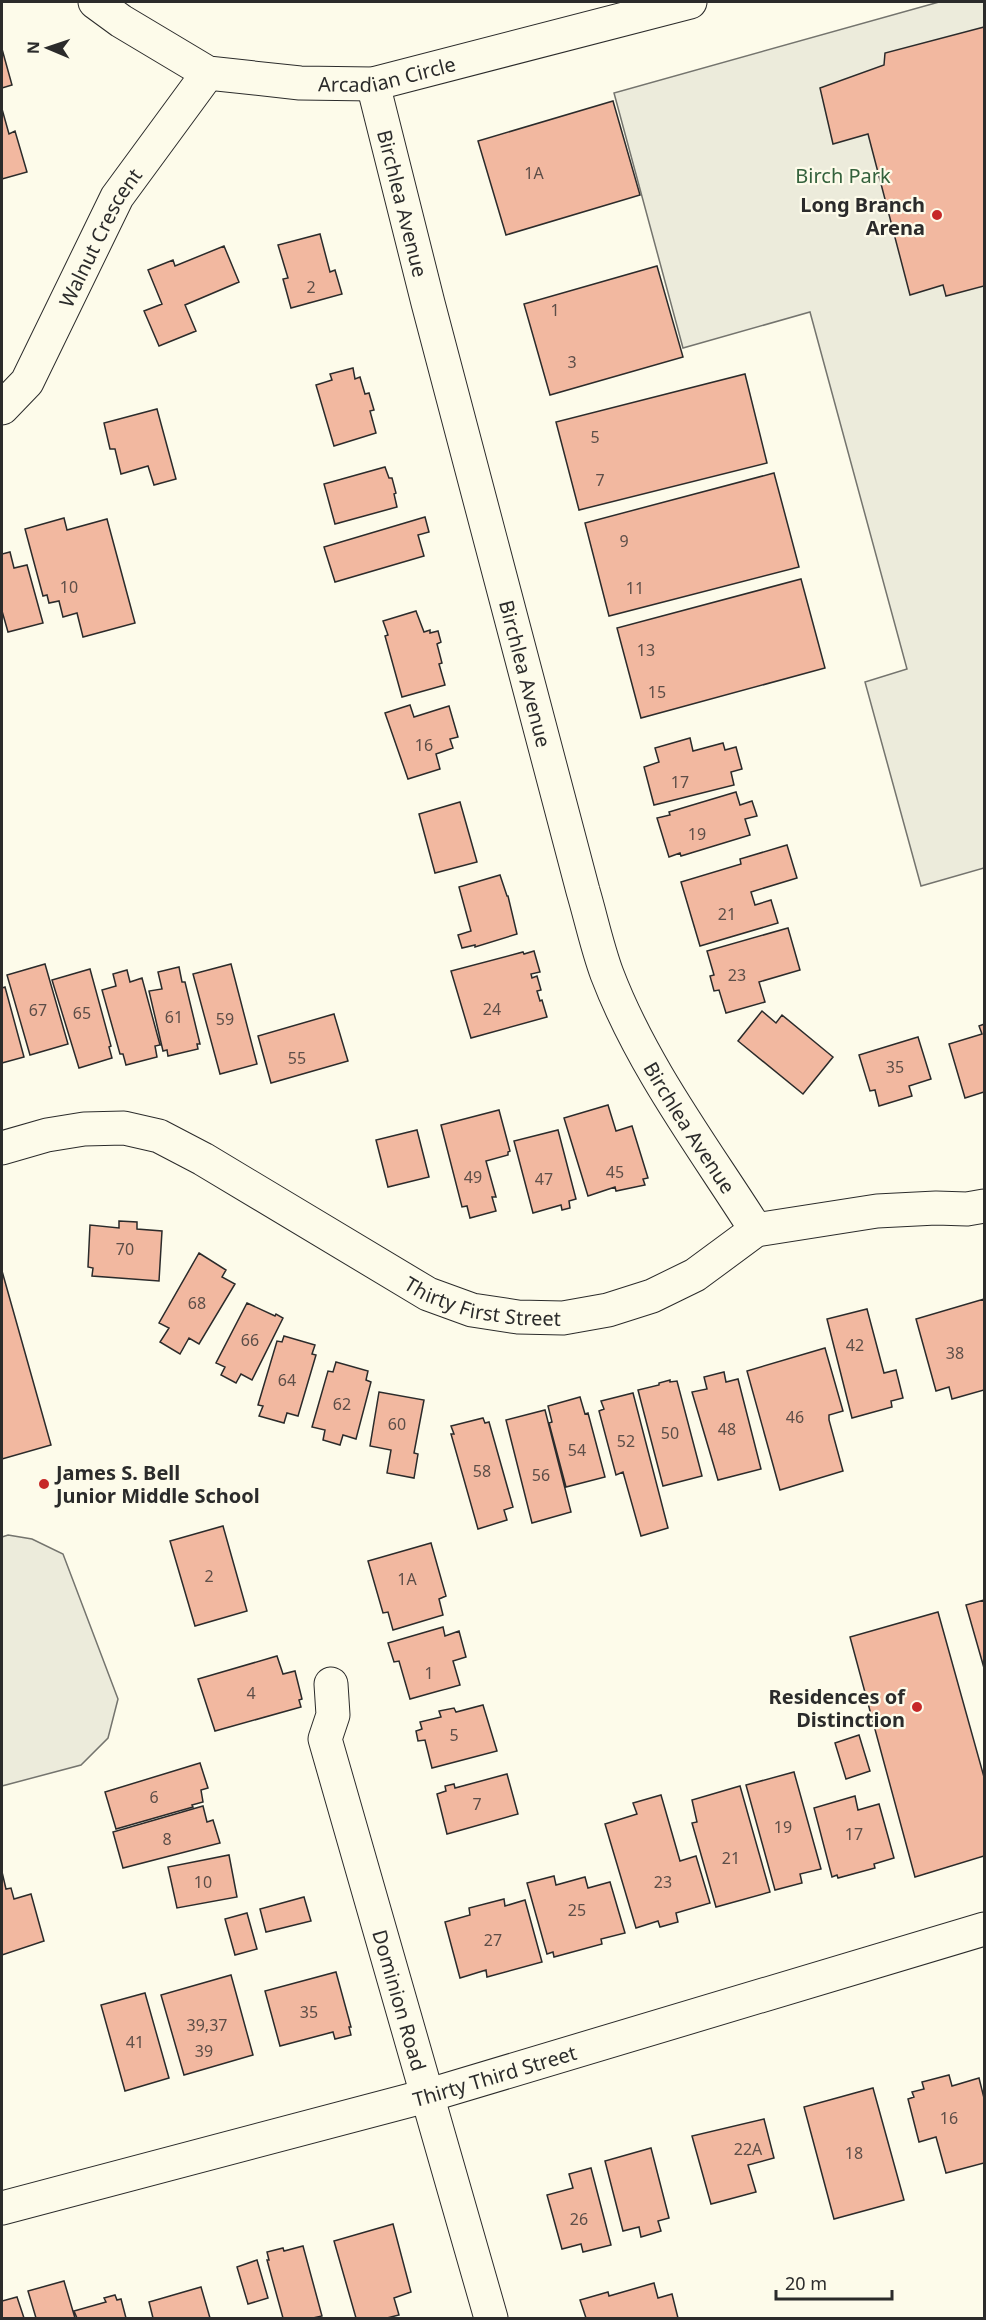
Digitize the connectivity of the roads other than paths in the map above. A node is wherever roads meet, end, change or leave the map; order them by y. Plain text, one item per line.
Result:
1 (95, 2) edge
2 (690, 2) edge
3 (208, 73) junction
4 (373, 84) junction
5 (2, 408) edge
6 (2, 1148) edge
7 (984, 1206) edge
8 (756, 1230) junction
9 (331, 1684) dead end
10 (984, 1929) edge
11 (426, 2096) junction
12 (2, 2208) edge
13 (491, 2319) edge

1 - 3 street, Arcadian Circle
2 - 4 street, Arcadian Circle
3 - 4 street, Arcadian Circle
3 - 5 street, Walnut Crescent
4 - 8 street, Birchlea Avenue
6 - 8 street, Thirty First Street
7 - 8 street, Thirty First Street
9 - 11 street, Dominion Road
10 - 11 street, Thirty Third Street
11 - 12 street, Thirty Third Street
11 - 13 street, Dominion Road

